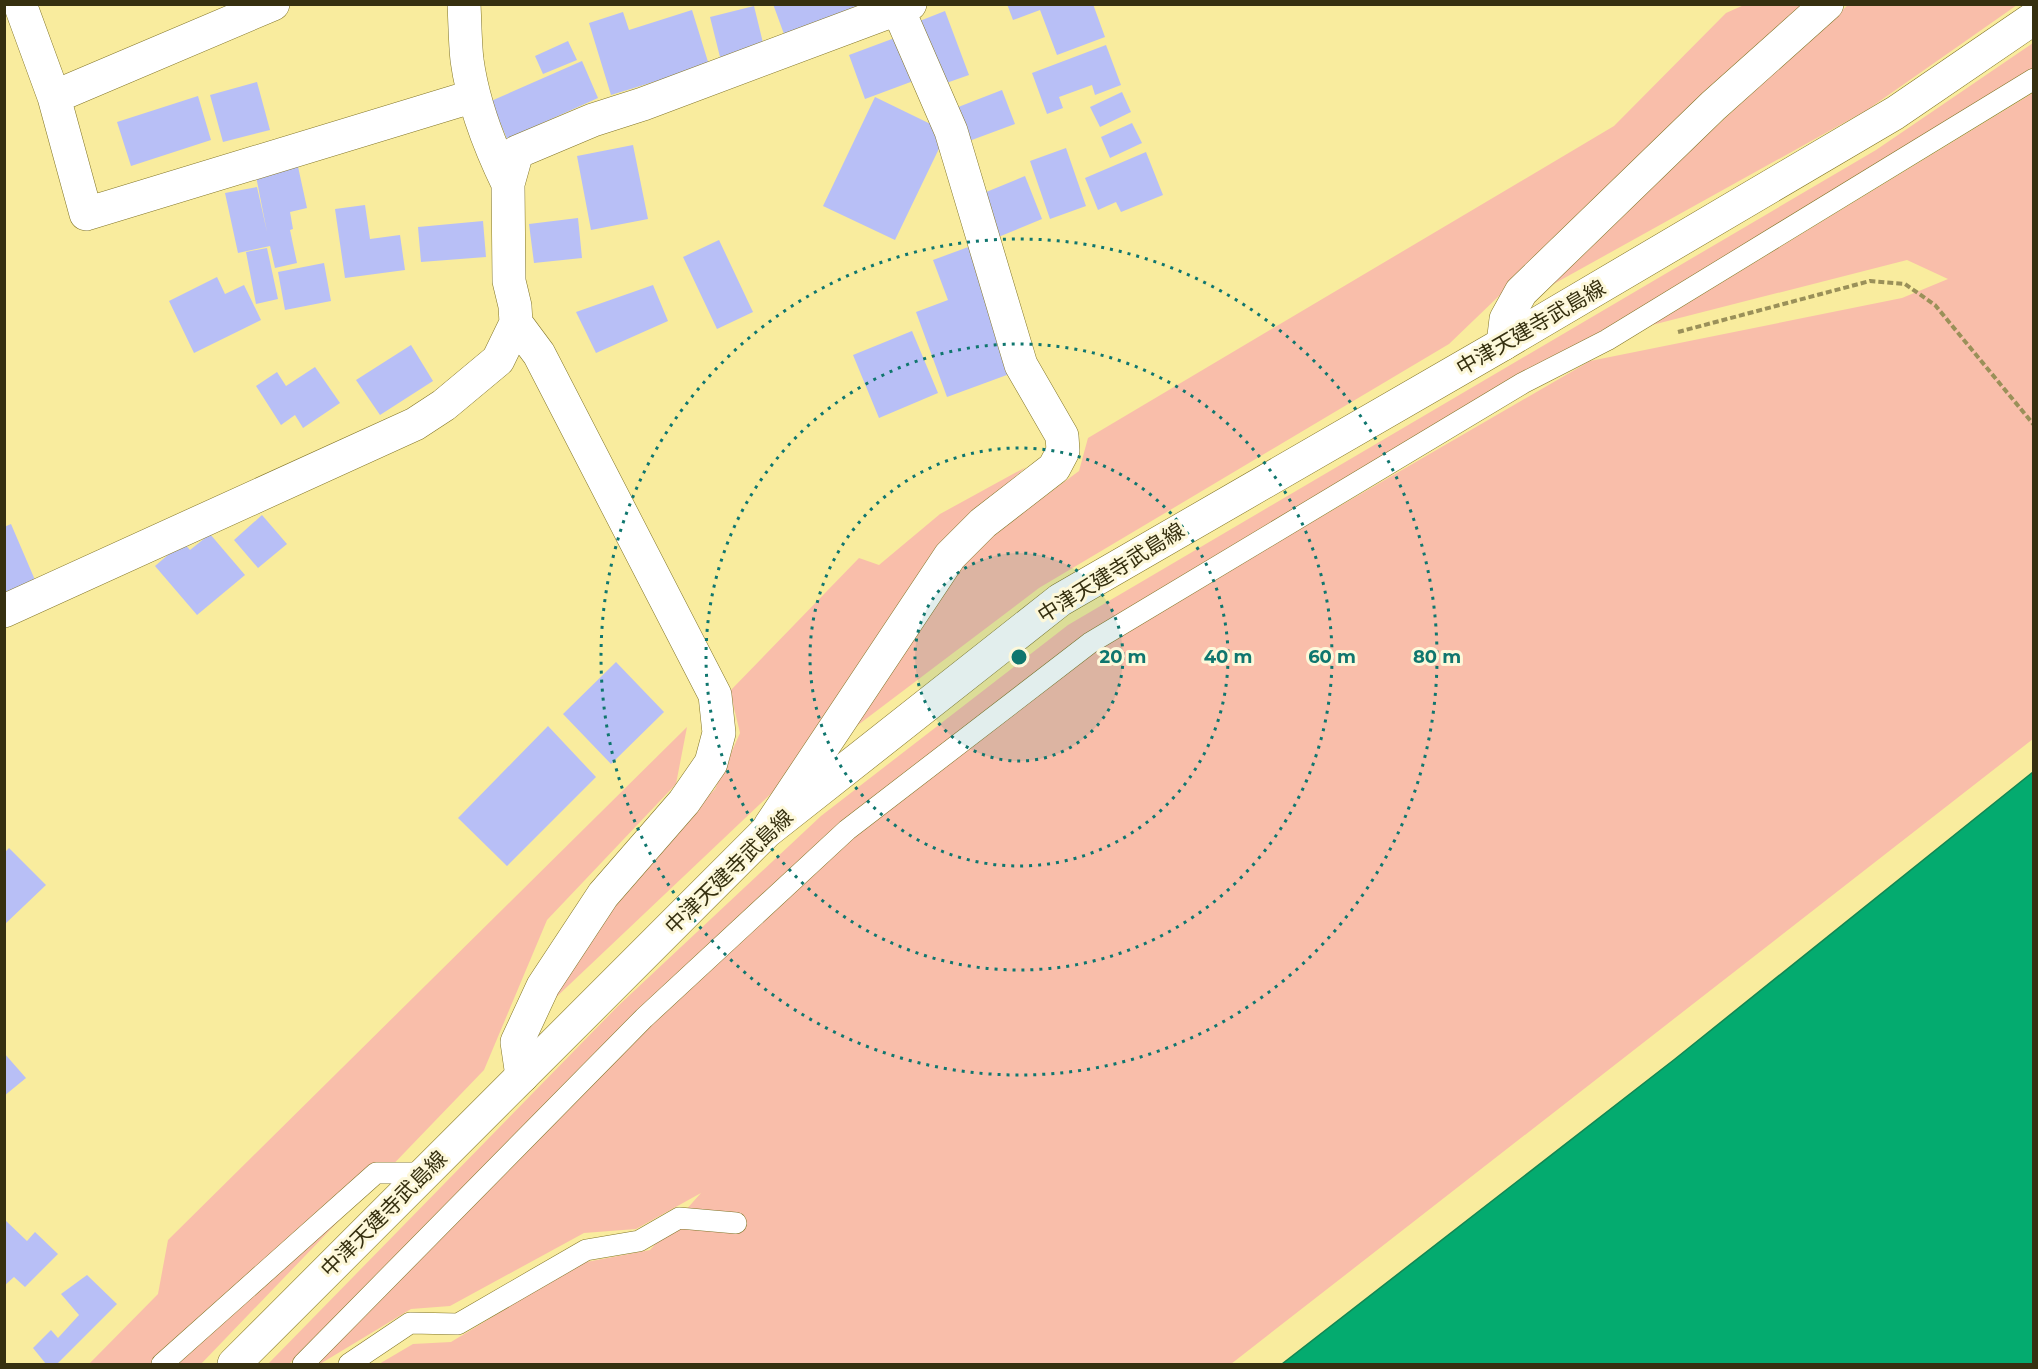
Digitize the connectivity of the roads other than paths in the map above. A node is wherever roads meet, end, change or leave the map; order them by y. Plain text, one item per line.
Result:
1 (20, 4) edge
2 (273, 4) edge
3 (464, 4) edge
4 (1827, 4) edge
5 (904, 7) edge
6 (2034, 18) edge
7 (2034, 79) edge
8 (474, 96) junction
9 (54, 97) junction
10 (508, 184) junction
11 (516, 323) junction
12 (1503, 344) junction
13 (4, 611) edge
14 (766, 832) junction
15 (522, 1076) junction
16 (426, 1173) junction
17 (736, 1223) dead end
18 (162, 1365) edge
19 (234, 1365) edge
20 (303, 1365) edge
21 (349, 1365) edge

1 - 9 street
2 - 9 street
3 - 8 street
4 - 12 street
5 - 10 street
5 - 14 street
6 - 12 street, 中津天建寺武島線
7 - 20 lane
8 - 9 street
8 - 10 street
10 - 11 street
11 - 13 street
11 - 15 street
12 - 14 street, 中津天建寺武島線
14 - 15 street, 中津天建寺武島線
15 - 16 street, 中津天建寺武島線
16 - 18 lane
16 - 19 street, 中津天建寺武島線
17 - 21 lane

